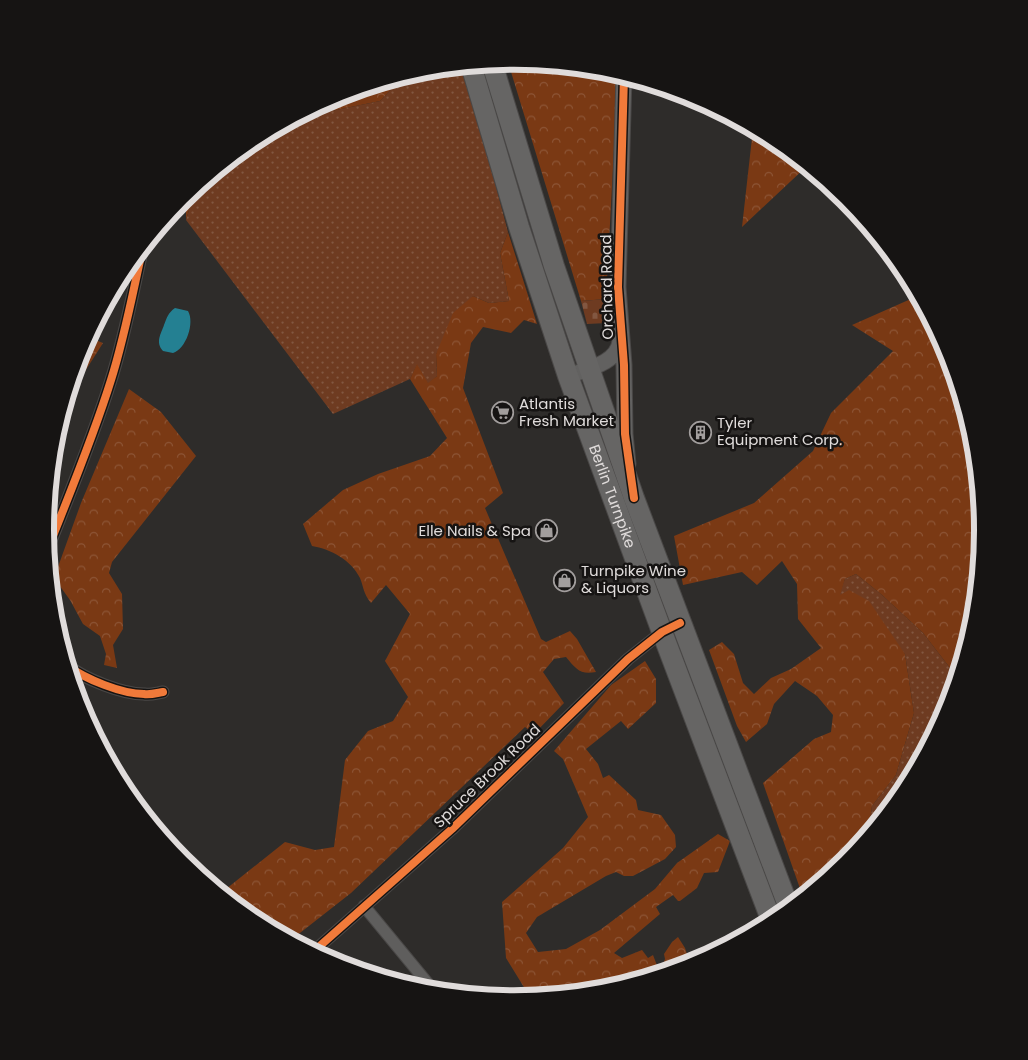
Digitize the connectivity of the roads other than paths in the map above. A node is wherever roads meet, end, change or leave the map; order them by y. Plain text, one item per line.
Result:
1 (494, 71) edge
2 (473, 72) edge
3 (624, 83) edge
4 (140, 263) edge
5 (620, 332) junction
6 (588, 368) junction
7 (568, 376) junction
8 (634, 498) junction
9 (54, 533) edge
10 (680, 623) junction
11 (662, 632) junction
12 (76, 670) edge
13 (163, 692) dead end
14 (786, 901) edge
15 (364, 906) junction
16 (769, 914) edge
17 (319, 947) edge
18 (426, 981) edge

1 - 6 highway, Berlin Turnpike
2 - 7 highway, Berlin Turnpike
3 - 5 street, Orchard Road
4 - 9 street
5 - 6 street, Orchard Road
5 - 8 street, Orchard Road
6 - 7 street, Orchard Road
6 - 8 highway, Berlin Turnpike
7 - 11 highway, Berlin Turnpike
8 - 10 highway, Berlin Turnpike
10 - 11 street, Spruce Brook Road
10 - 14 highway, Berlin Turnpike
11 - 15 street, Spruce Brook Road
11 - 16 highway, Berlin Turnpike
12 - 13 street
15 - 17 street, Spruce Brook Road
15 - 18 street

